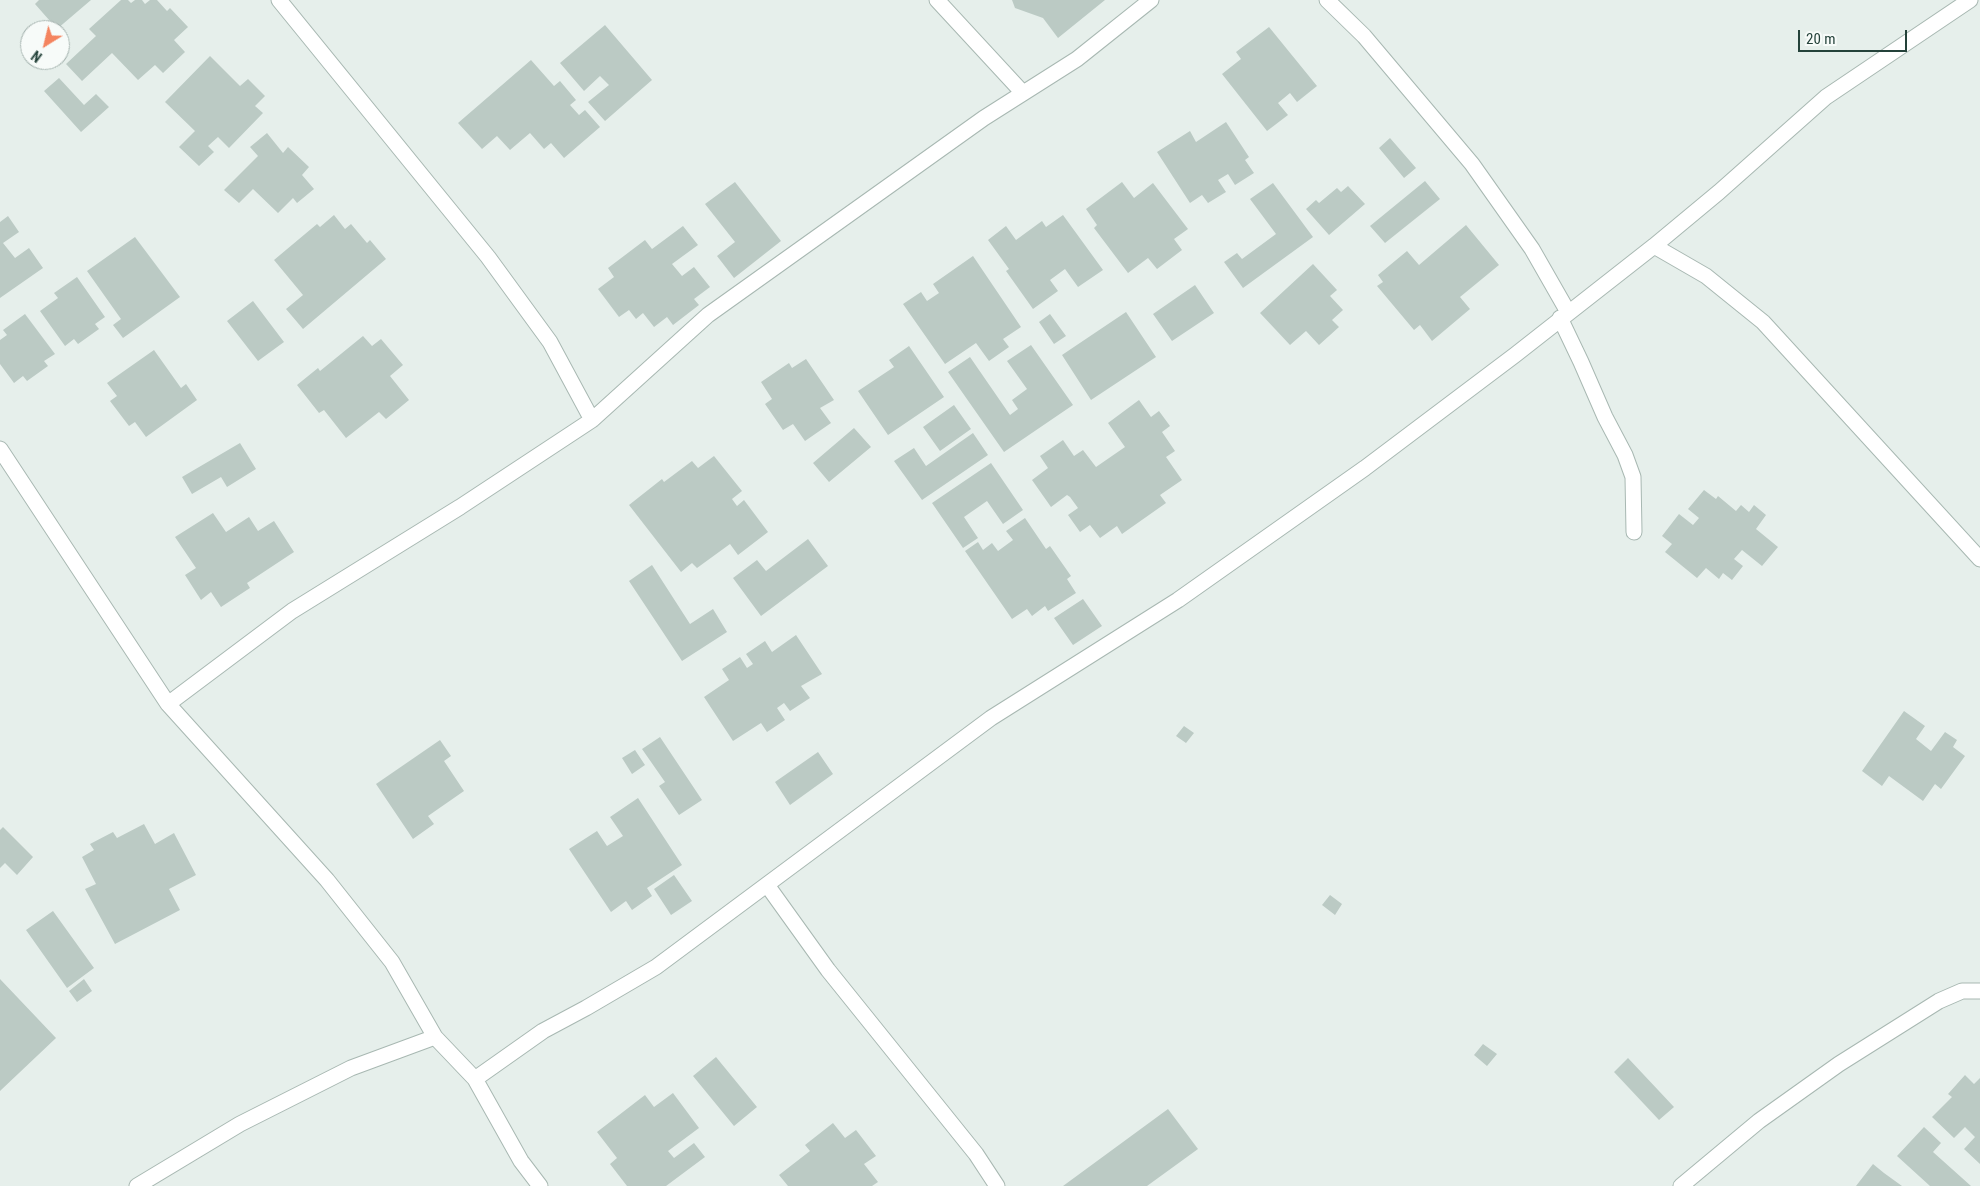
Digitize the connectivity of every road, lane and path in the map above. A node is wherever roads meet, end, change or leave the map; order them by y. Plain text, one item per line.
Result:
1 (279, 0) edge
2 (937, 0) edge
3 (1151, 0) edge
4 (1327, 0) edge
5 (1970, 0) edge
6 (1023, 93) junction
7 (1654, 246) junction
8 (1564, 315) junction
9 (592, 420) junction
10 (0, 449) edge
11 (1634, 532) dead end
12 (1980, 559) edge
13 (168, 704) junction
14 (767, 885) junction
15 (1980, 991) edge
16 (435, 1037) junction
17 (475, 1079) junction
18 (137, 1186) edge
19 (540, 1186) edge
20 (997, 1186) edge
21 (1681, 1186) edge

1 - 9 street
2 - 6 street
3 - 6 street
4 - 8 street
5 - 7 street
6 - 9 street
7 - 8 street
7 - 12 street
8 - 11 street
8 - 14 street
9 - 13 street
10 - 13 street
13 - 16 street
14 - 17 street
14 - 20 street
15 - 21 street
16 - 17 street
16 - 18 street
17 - 19 street

